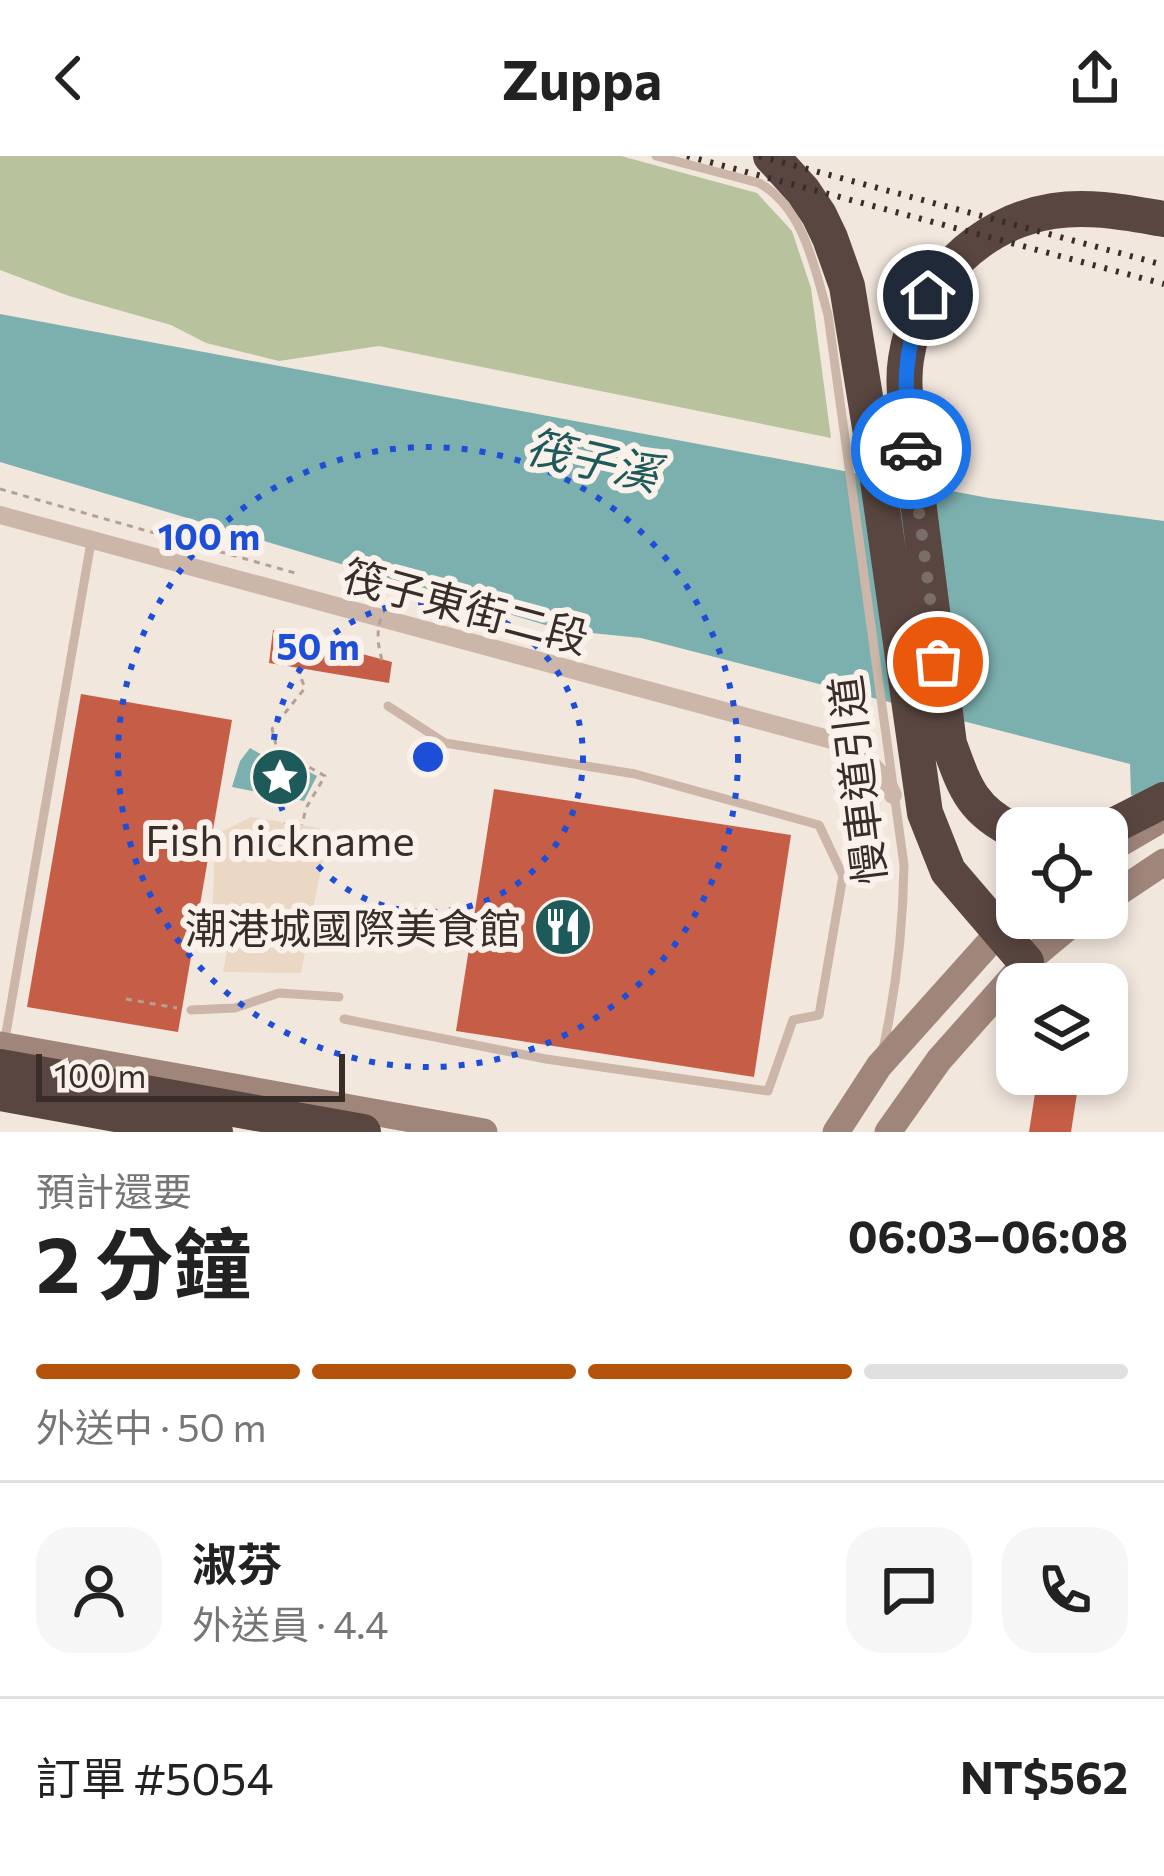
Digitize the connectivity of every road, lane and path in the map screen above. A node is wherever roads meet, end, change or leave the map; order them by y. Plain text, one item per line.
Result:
1 (656, 156) edge
2 (771, 156) edge
3 (1164, 220) edge
4 (0, 515) edge
5 (92, 542) junction
6 (388, 605) dead end
7 (382, 660) dead end
8 (297, 668) dead end
9 (388, 706) dead end
10 (932, 751) junction
11 (893, 795) junction
12 (996, 821) edge
13 (302, 825) dead end
14 (1164, 862) edge
15 (1128, 886) edge
16 (996, 913) edge
17 (996, 937) edge
18 (1015, 939) edge
19 (1053, 939) edge
20 (1025, 962) junction
21 (339, 997) dead end
22 (126, 999) dead end
23 (191, 1010) joint
24 (344, 1019) dead end
25 (1, 1052) edge
26 (879, 1066) junction
27 (0, 1093) edge
28 (0, 1110) edge
29 (119, 1132) edge
30 (215, 1132) edge
31 (363, 1132) edge
32 (484, 1132) edge
33 (836, 1132) edge
34 (888, 1132) edge

1 - 11 lane, 慢車道引道
2 - 10 highway
3 - 10 highway
4 - 5 street, 筏子東街二段
5 - 11 street, 筏子東街二段
5 - 25 lane
6 - 7 path, bridge
8 - 13 path
9 - 24 lane
10 - 12 highway
10 - 16 highway
11 - 26 lane, 慢車道引道
14 - 15 main road
17 - 26 main road
18 - 20 highway
19 - 20 main road
20 - 34 main road
21 - 23 lane
22 - 23 path
25 - 31 highway
25 - 32 main road
26 - 33 main road
27 - 30 highway
28 - 29 main road

